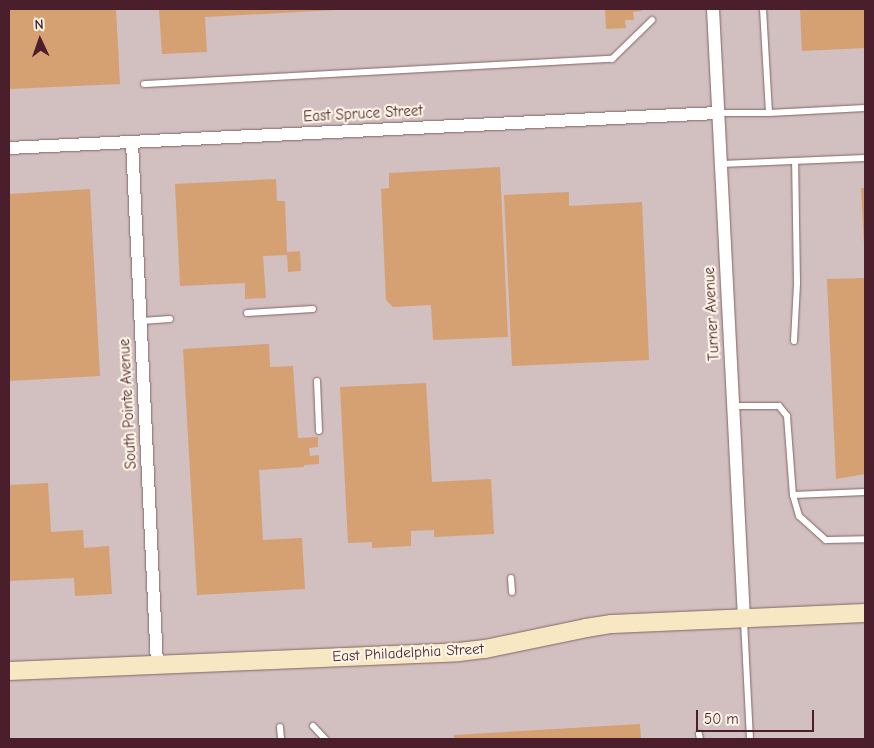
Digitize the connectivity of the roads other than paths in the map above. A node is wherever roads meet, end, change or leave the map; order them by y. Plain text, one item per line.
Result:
1 (712, 9) edge
2 (763, 9) edge
3 (652, 20) dead end
4 (144, 84) dead end
5 (865, 108) edge
6 (718, 113) junction
7 (769, 113) junction
8 (132, 142) junction
9 (9, 148) edge
10 (865, 158) edge
11 (795, 161) junction
12 (721, 164) junction
13 (313, 309) dead end
14 (247, 313) dead end
15 (170, 318) dead end
16 (140, 321) junction
17 (794, 341) dead end
18 (317, 381) dead end
19 (733, 406) junction
20 (319, 431) dead end
21 (865, 492) edge
22 (792, 494) junction
23 (865, 538) edge
24 (510, 578) dead end
25 (512, 592) dead end
26 (865, 613) edge
27 (744, 618) junction
28 (157, 664) junction
29 (9, 671) edge
30 (313, 726) dead end
31 (280, 727) dead end
32 (281, 739) edge
33 (325, 739) edge
34 (750, 739) edge

1 - 6 street, Turner Avenue
2 - 7 lane
3 - 4 lane
5 - 7 lane
6 - 7 lane
6 - 8 street, East Spruce Street
6 - 12 street, Turner Avenue
8 - 9 street, East Spruce Street
8 - 16 street, South Pointe Avenue
10 - 11 lane
11 - 12 lane
11 - 17 lane
12 - 19 street, Turner Avenue
13 - 14 lane
15 - 16 lane
16 - 28 street, South Pointe Avenue
18 - 20 lane
19 - 22 lane
19 - 27 street, Turner Avenue
21 - 22 lane
22 - 23 lane
24 - 25 lane
26 - 27 street, East Philadelphia Street
27 - 28 street, East Philadelphia Street
27 - 34 lane
28 - 29 street, East Philadelphia Street
30 - 33 lane
31 - 32 lane

